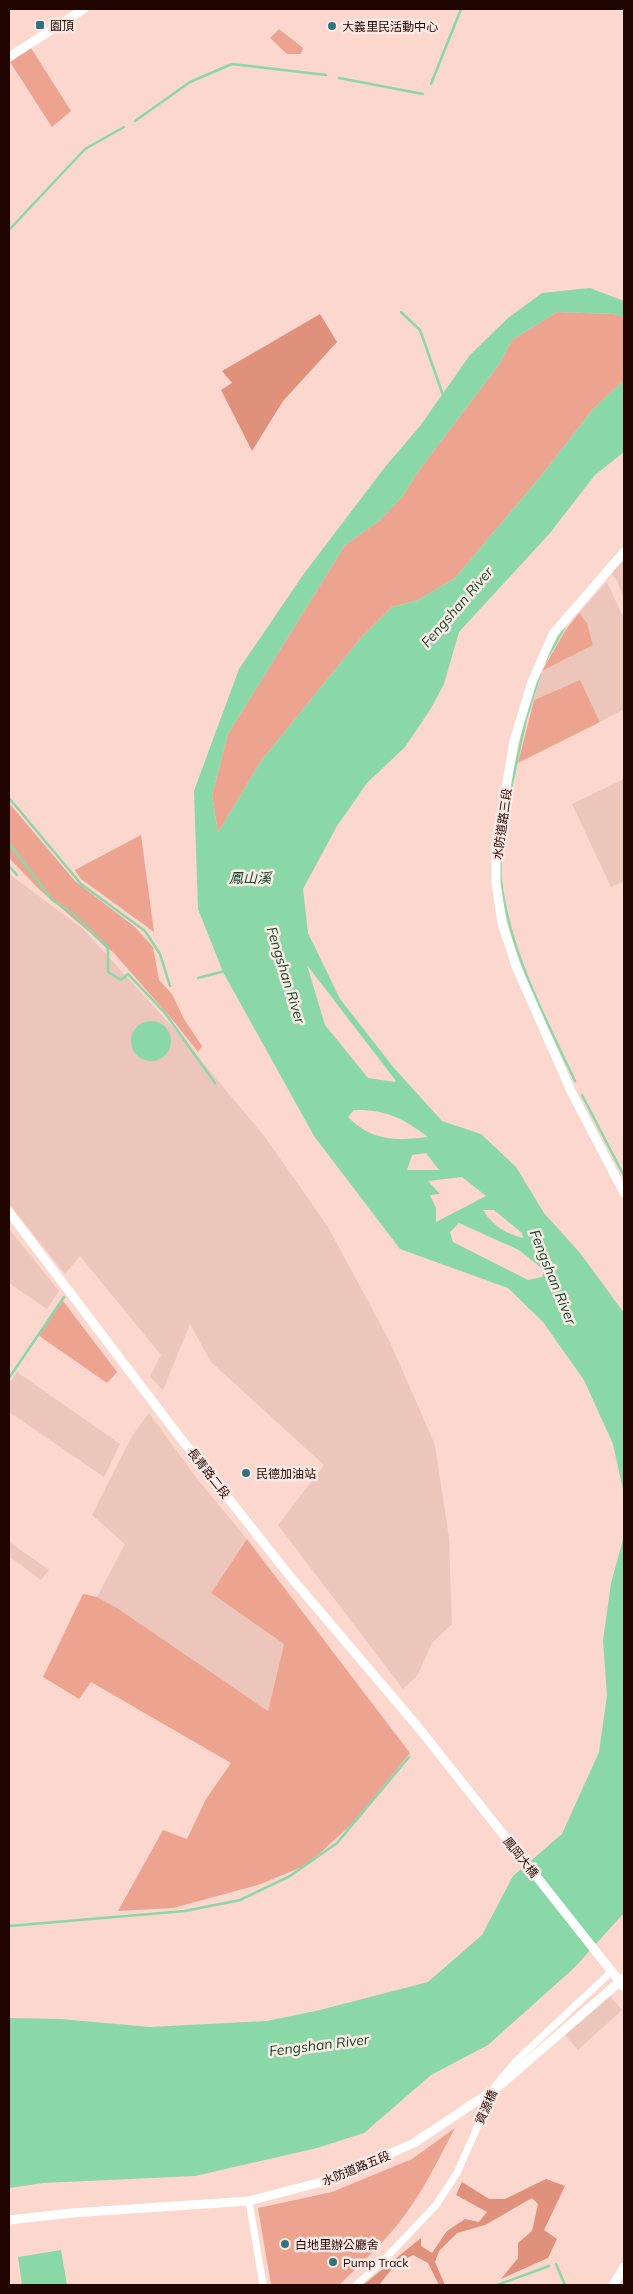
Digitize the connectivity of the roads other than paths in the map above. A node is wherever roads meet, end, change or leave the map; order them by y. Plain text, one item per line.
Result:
1 (84, 9) edge
2 (9, 57) edge
3 (624, 552) edge
4 (624, 1193) edge
5 (9, 1212) edge
6 (418, 1727) joint
7 (612, 1971) junction
8 (622, 1982) edge
9 (249, 2201) junction
10 (9, 2220) edge
11 (624, 2268) edge
12 (263, 2285) edge
13 (356, 2285) edge
14 (613, 2285) edge

1 - 2 street
3 - 4 street, 水防道路三段
5 - 6 street, 長青路二段
6 - 7 street, 鳳岡大橋
7 - 8 street, 鳳岡大橋
7 - 13 street, 資源橋
8 - 9 street, 水防道路五段
9 - 10 street, 水防道路五段
9 - 12 street
11 - 14 street

